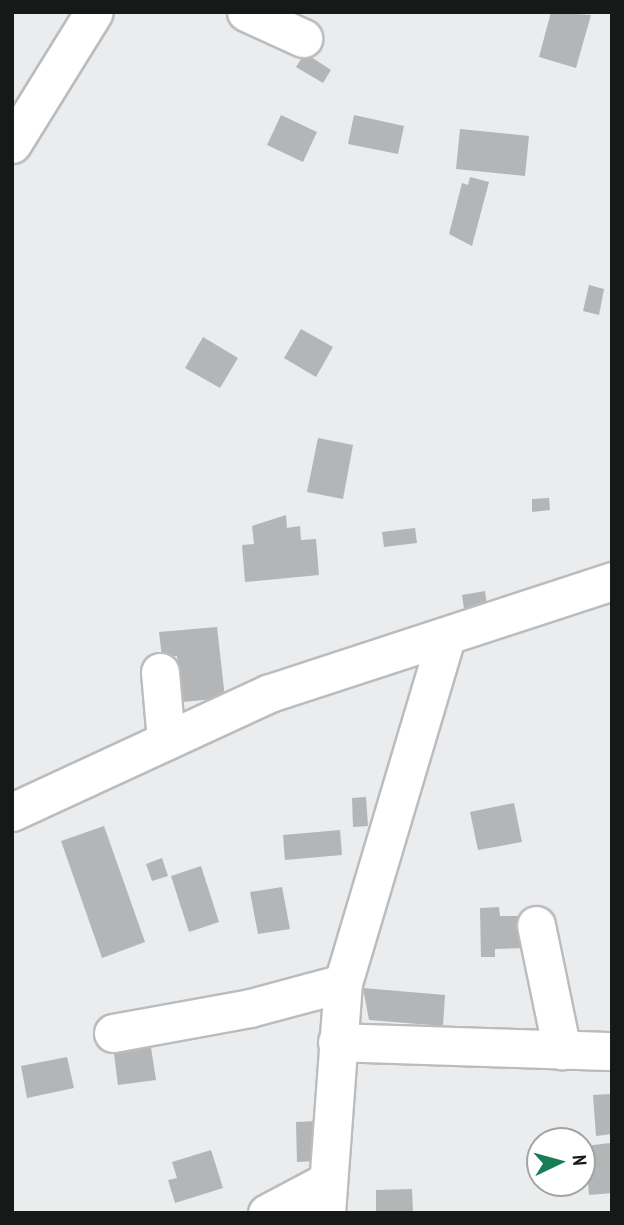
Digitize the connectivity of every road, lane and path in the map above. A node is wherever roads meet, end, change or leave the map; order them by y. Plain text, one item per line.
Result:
1 (94, 12) edge
2 (246, 12) edge
3 (303, 38) dead end
4 (12, 144) edge
5 (612, 581) edge
6 (446, 636) junction
7 (160, 672) dead end
8 (166, 741) junction
9 (12, 812) edge
10 (537, 925) dead end
11 (342, 983) junction
12 (113, 1033) dead end
13 (337, 1042) junction
14 (562, 1050) junction
15 (612, 1051) edge
16 (325, 1198) edge
17 (267, 1213) edge

1 - 4 street
2 - 3 street
5 - 6 street
6 - 8 street
6 - 11 street
7 - 8 street
8 - 9 street
10 - 14 street
11 - 12 street
11 - 13 street
13 - 14 street
13 - 16 street
14 - 15 street
16 - 17 street

